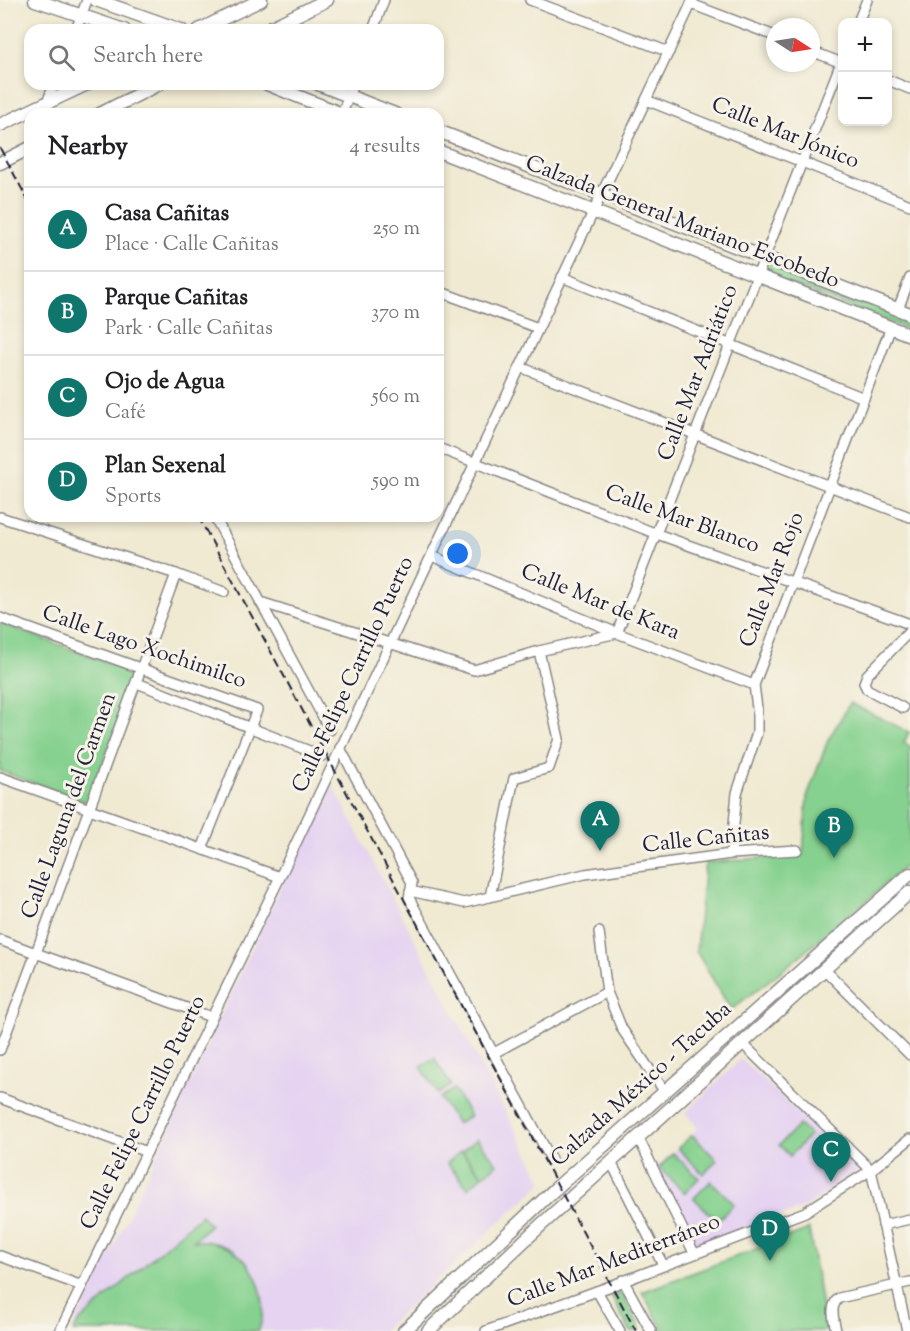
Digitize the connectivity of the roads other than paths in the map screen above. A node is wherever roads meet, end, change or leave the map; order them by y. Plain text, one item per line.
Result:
1 (34, 0) edge
2 (87, 0) edge
3 (96, 0) edge
4 (261, 0) edge
5 (327, 0) edge
6 (384, 0) edge
7 (530, 0) edge
8 (867, 0) edge
9 (692, 2) edge
10 (81, 16) junction
11 (860, 18) edge
12 (78, 24) edge
13 (106, 24) edge
14 (164, 24) edge
15 (211, 24) edge
16 (278, 24) edge
17 (375, 24) edge
18 (766, 32) edge
19 (669, 52) junction
20 (820, 54) edge
21 (838, 61) edge
22 (838, 72) edge
23 (892, 82) edge
24 (910, 89) edge
25 (52, 90) edge
26 (74, 90) edge
27 (147, 90) edge
28 (282, 90) edge
29 (334, 90) edge
30 (351, 90) edge
31 (349, 96) junction
32 (646, 100) junction
33 (47, 103) junction
34 (36, 108) edge
35 (112, 108) edge
36 (327, 108) edge
37 (344, 108) edge
38 (379, 108) edge
39 (24, 114) edge
40 (0, 125) edge
41 (444, 133) edge
42 (24, 151) edge
43 (444, 153) edge
44 (802, 162) junction
45 (0, 163) edge
46 (602, 194) junction
47 (910, 205) edge
48 (593, 211) junction
49 (765, 257) junction
50 (758, 276) junction
51 (562, 277) junction
52 (910, 278) edge
53 (444, 293) edge
54 (904, 311) edge
55 (891, 327) junction
56 (538, 328) junction
57 (910, 334) edge
58 (731, 344) junction
59 (520, 367) junction
60 (864, 398) junction
61 (696, 435) junction
62 (444, 450) edge
63 (475, 462) junction
64 (831, 485) junction
65 (0, 517) edge
66 (910, 517) edge
67 (217, 522) edge
68 (657, 534) junction
69 (432, 556) junction
70 (176, 574) junction
71 (793, 582) junction
72 (225, 592) dead end
73 (260, 602) junction
74 (910, 612) edge
75 (0, 618) edge
76 (908, 623) edge
77 (910, 631) edge
78 (618, 633) junction
79 (390, 643) junction
80 (539, 651) junction
81 (142, 669) junction
82 (137, 683) junction
83 (754, 685) junction
84 (903, 708) dead end
85 (252, 727) junction
86 (330, 730) dead end
87 (340, 748) junction
88 (322, 756) dead end
89 (0, 777) edge
90 (90, 809) junction
91 (202, 849) junction
92 (797, 850) dead end
93 (730, 854) junction
94 (910, 873) edge
95 (280, 877) junction
96 (410, 891) junction
97 (910, 892) edge
98 (490, 897) junction
99 (598, 932) dead end
100 (0, 940) edge
101 (36, 953) junction
102 (824, 969) junction
103 (607, 992) junction
104 (211, 1017) junction
105 (742, 1043) junction
106 (0, 1050) edge
107 (494, 1053) junction
108 (910, 1055) edge
109 (665, 1092) junction
110 (0, 1098) edge
111 (638, 1137) junction
112 (910, 1139) edge
113 (147, 1152) junction
114 (551, 1159) dead end
115 (611, 1162) junction
116 (581, 1167) junction
117 (871, 1170) junction
118 (592, 1179) junction
119 (533, 1210) junction
120 (910, 1219) edge
121 (541, 1225) junction
122 (883, 1225) junction
123 (694, 1253) junction
124 (0, 1256) edge
125 (663, 1265) junction
126 (623, 1280) junction
127 (910, 1282) edge
128 (82, 1286) junction
129 (897, 1286) junction
130 (597, 1290) junction
131 (60, 1331) edge
132 (404, 1331) edge
133 (428, 1331) edge
134 (486, 1331) edge
135 (620, 1331) edge
136 (651, 1331) edge
137 (836, 1331) edge
138 (907, 1331) edge

1 - 10 main road
2 - 10 street
3 - 14 main road
4 - 15 main road
5 - 16 main road
6 - 17 street
7 - 19 street
8 - 11 street
9 - 18 street
9 - 19 street, Calle Felipe Carrillo Puerto
10 - 12 street
10 - 13 main road
19 - 32 street, Calle Felipe Carrillo Puerto
20 - 21 street
22 - 44 street, Calle Mar Adriático
23 - 24 street
25 - 33 street
26 - 33 main road
27 - 35 main road
28 - 36 main road
29 - 31 main road
30 - 31 street
31 - 37 street
31 - 38 main road
32 - 44 street, Calle Mar Jónico
32 - 46 street, Calle Felipe Carrillo Puerto
33 - 34 main road
39 - 40 main road
41 - 46 main road, Calzada General Mariano Escobedo
42 - 45 main road
43 - 48 main road, Calzada General Mariano Escobedo
44 - 47 street, Calle Mar Jónico
44 - 49 street, Calle Mar Adriático
46 - 48 street, Calle Felipe Carrillo Puerto
46 - 49 main road, Calzada General Mariano Escobedo
48 - 50 main road, Calzada General Mariano Escobedo
48 - 51 street, Calle Felipe Carrillo Puerto
49 - 50 street, Calle Mar Adriático
49 - 54 main road, Calzada General Mariano Escobedo
50 - 55 main road, Calzada General Mariano Escobedo
50 - 58 street, Calle Mar Adriático
51 - 56 street, Calle Felipe Carrillo Puerto
51 - 58 street
52 - 54 street
53 - 56 street
55 - 57 main road, Calzada General Mariano Escobedo
55 - 60 street, Calle Mar Rojo
56 - 59 street, Calle Felipe Carrillo Puerto
58 - 60 street
58 - 61 street, Calle Mar Adriático
59 - 61 street
59 - 63 street, Calle Felipe Carrillo Puerto
60 - 64 street, Calle Mar Rojo
61 - 64 street
61 - 68 street, Calle Mar Adriático
62 - 63 street, Calle Mar Blanco
63 - 68 street, Calle Mar Blanco
63 - 69 street, Calle Felipe Carrillo Puerto
64 - 66 street
64 - 71 street, Calle Mar Rojo
65 - 70 street
67 - 73 street
68 - 71 street, Calle Mar Blanco
68 - 78 street, Calle Mar Adriático
69 - 78 street, Calle Mar de Kara
69 - 79 street, Calle Felipe Carrillo Puerto
70 - 72 street
70 - 81 street, Calle Laguna del Carmen
71 - 76 street, Calle Mar Blanco
71 - 83 street, Calle Mar Rojo
73 - 79 street
73 - 86 street
74 - 76 street
75 - 81 street, Calle Lago Xochimilco
77 - 84 street
78 - 80 street
78 - 83 street, Calle Mar de Kara
79 - 80 street
79 - 87 street, Calle Felipe Carrillo Puerto
80 - 98 street
81 - 82 street, Calle Laguna del Carmen
81 - 85 street, Calle Lago Xochimilco
82 - 85 street, Calle Lago Xochimilco
82 - 90 street, Calle Laguna del Carmen
83 - 93 street, Calle Mar Rojo
85 - 88 street, Calle Lago Xochimilco
85 - 91 street
87 - 95 street, Calle Felipe Carrillo Puerto
87 - 96 street
89 - 90 street
90 - 91 street
90 - 101 street, Calle Laguna del Carmen
91 - 95 street
92 - 93 street, Calle Cañitas
93 - 98 street, Calle Cañitas
94 - 109 main road, Calzada México - Tacuba
95 - 104 street, Calle Felipe Carrillo Puerto
96 - 98 street, Calle Cañitas
96 - 107 street
97 - 102 main road, Calzada México - Tacuba
99 - 103 street
100 - 101 street
101 - 104 street
101 - 106 street, Calle Laguna del Carmen
102 - 105 main road, Calzada México - Tacuba
102 - 108 street
103 - 107 street
103 - 109 street
104 - 113 street, Calle Felipe Carrillo Puerto
105 - 111 main road, Calzada México - Tacuba
105 - 117 street
107 - 114 street
109 - 116 main road, Calzada México - Tacuba
110 - 113 street
111 - 115 main road, Calzada México - Tacuba
111 - 123 street
112 - 117 street, Calle Mar Mediterráneo
113 - 128 street, Calle Felipe Carrillo Puerto
115 - 118 main road, Calzada México - Tacuba
115 - 125 street
116 - 118 main road
116 - 119 main road, Calzada México - Tacuba
117 - 122 street
117 - 123 street, Calle Mar Mediterráneo
118 - 121 main road, Calzada México - Tacuba
119 - 121 main road
119 - 132 main road, Calzada México - Tacuba
120 - 122 street
121 - 133 main road, Calzada México - Tacuba
122 - 129 street
123 - 125 street, Calle Mar Mediterráneo
124 - 128 street
125 - 126 street, Calle Mar Mediterráneo
126 - 130 street, Calle Mar Mediterráneo
126 - 136 street
127 - 129 street
128 - 131 street, Calle Felipe Carrillo Puerto
129 - 137 street
129 - 138 street
130 - 134 street, Calle Mar Mediterráneo
130 - 135 street

